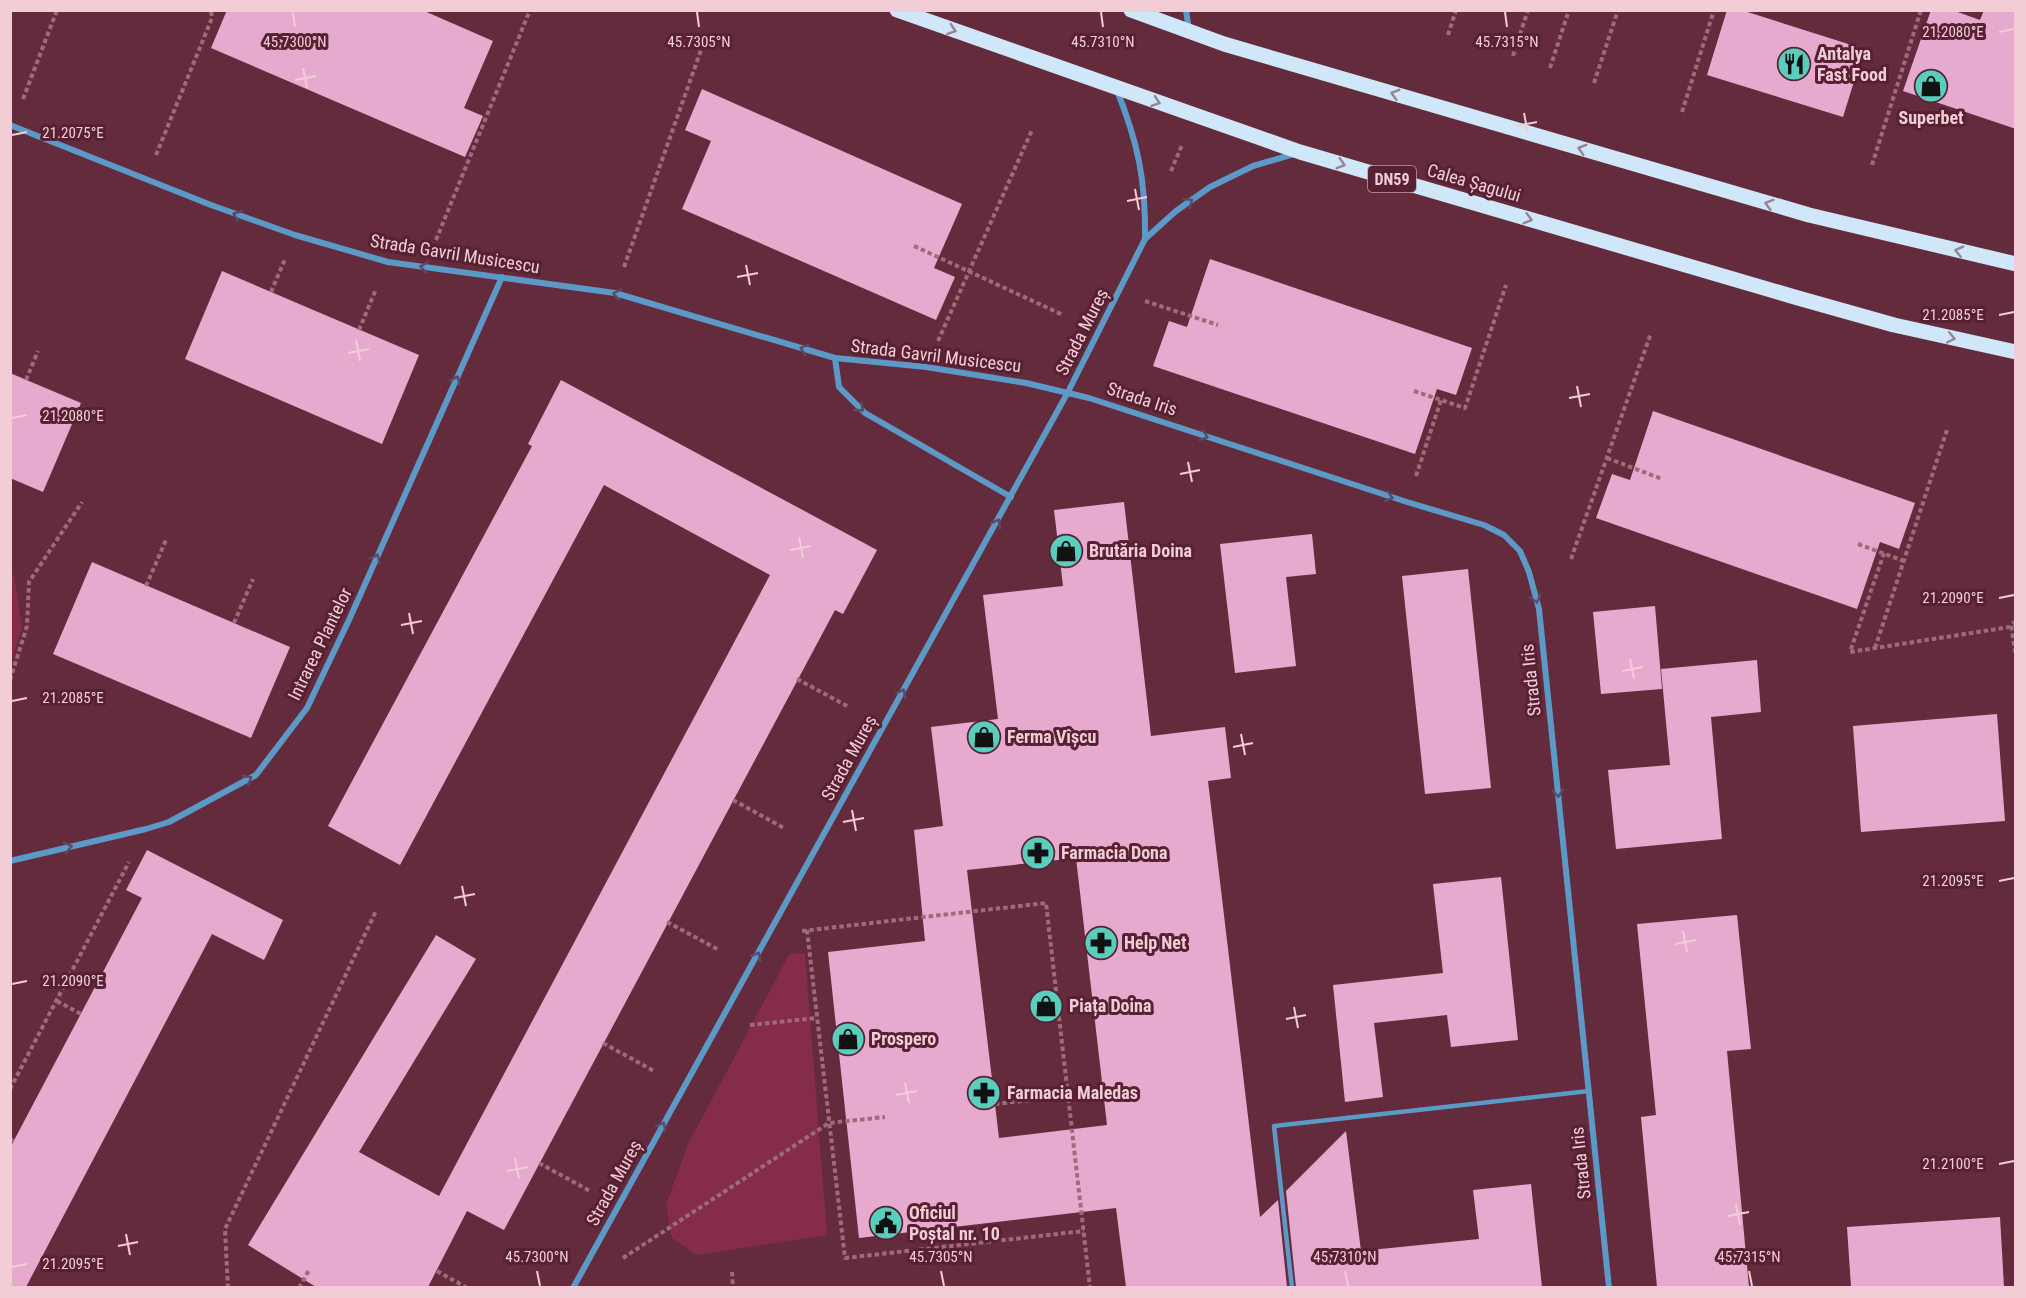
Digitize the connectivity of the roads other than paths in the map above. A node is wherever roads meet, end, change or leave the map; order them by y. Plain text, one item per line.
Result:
1 (897, 10) edge
2 (1131, 10) edge
3 (1186, 10) edge
4 (1189, 32) junction
5 (1115, 88) junction
6 (12, 126) edge
7 (1300, 152) junction
8 (1145, 239) junction
9 (2016, 264) edge
10 (502, 277) junction
11 (2016, 352) edge
12 (835, 358) junction
13 (1068, 392) junction
14 (1011, 497) junction
15 (10, 861) edge
16 (1589, 1091) junction
17 (573, 1287) edge
18 (1292, 1287) edge
19 (1609, 1287) edge

1 -> 5 main road, Calea Șagului / DN59
2 - 4 main road
3 - 4 street
9 -> 4 main road
5 -> 7 main road, Calea Șagului / DN59
5 - 8 street, Strada Mureș
10 -> 6 street, Strada Gavril Musicescu
8 -> 7 street, Strada Mureș
7 -> 11 main road, Calea Șagului / DN59
8 - 13 street, Strada Mureș
12 -> 10 street, Strada Gavril Musicescu
15 -> 10 street, Intrarea Plantelor
12 - 13 street, Strada Gavril Musicescu
12 -> 14 street, Strada Gavril Musicescu
13 - 14 street, Strada Mureș
13 -> 16 street, Strada Iris
17 -> 14 street, Strada Mureș
16 - 18 lane
16 - 19 street, Strada Iris

